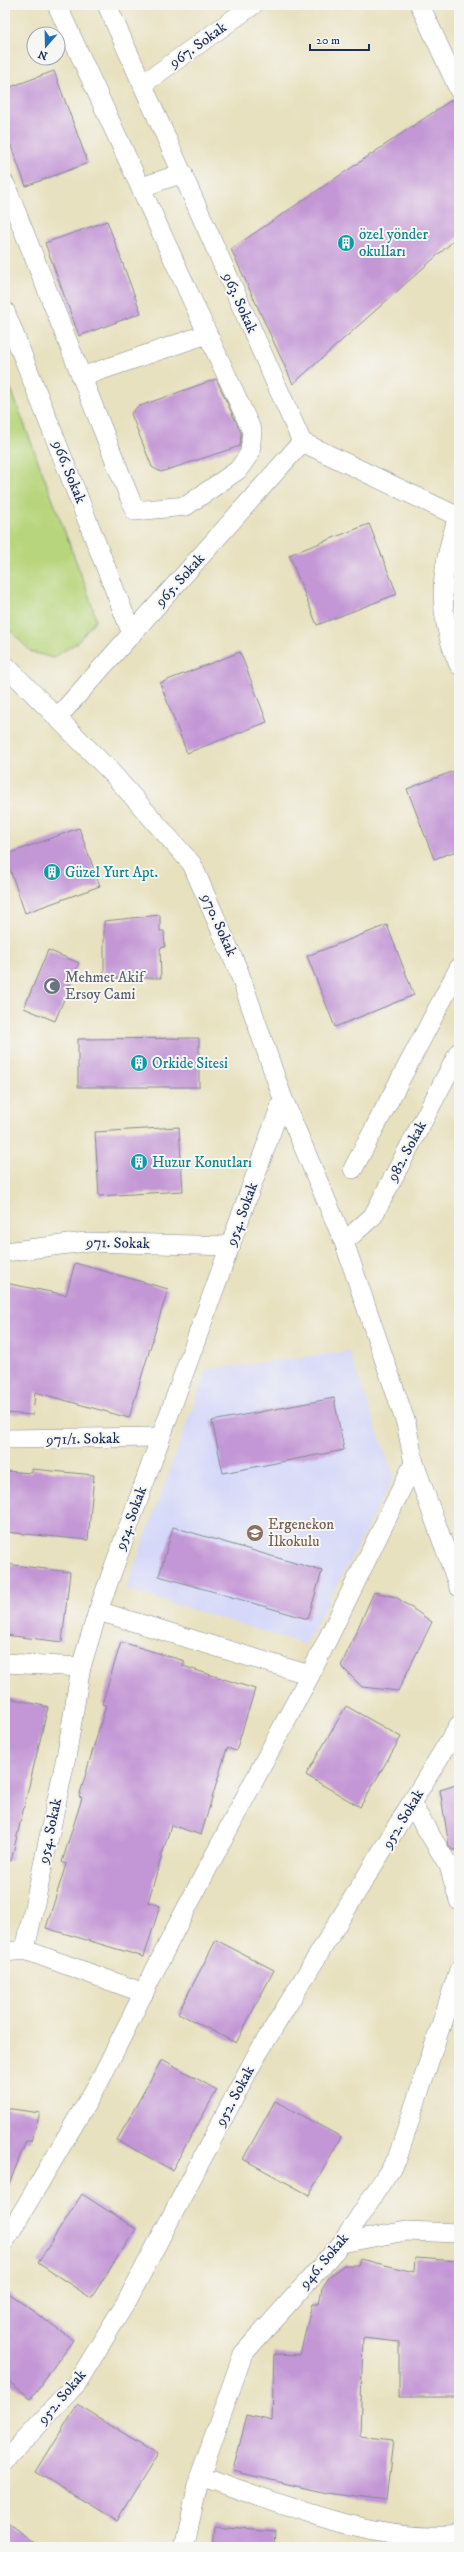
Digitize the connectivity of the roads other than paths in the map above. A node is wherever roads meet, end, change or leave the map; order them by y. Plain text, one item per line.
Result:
1 (57, 5) edge
2 (107, 5) edge
3 (253, 5) edge
4 (420, 5) edge
5 (143, 84) junction
6 (459, 90) edge
7 (183, 173) junction
8 (5, 184) edge
9 (142, 187) junction
10 (5, 311) edge
11 (207, 334) junction
12 (81, 377) junction
13 (302, 442) junction
14 (458, 517) edge
15 (132, 634) junction
16 (5, 665) edge
17 (459, 665) edge
18 (57, 718) junction
19 (459, 968) edge
20 (459, 1052) edge
21 (282, 1099) junction
22 (353, 1169) dead end
23 (344, 1242) junction
24 (231, 1246) junction
25 (5, 1252) edge
26 (160, 1438) junction
27 (5, 1439) edge
28 (414, 1464) junction
29 (459, 1588) edge
30 (98, 1611) junction
31 (5, 1663) edge
32 (81, 1667) junction
33 (310, 1675) junction
34 (459, 1725) edge
35 (412, 1805) junction
36 (459, 1901) edge
37 (25, 1950) junction
38 (5, 1952) edge
39 (459, 1970) edge
40 (144, 1993) junction
41 (459, 2234) edge
42 (5, 2241) edge
43 (342, 2243) junction
44 (5, 2461) edge
45 (200, 2476) junction
46 (459, 2535) edge
47 (184, 2547) edge

1 - 9 street
2 - 5 street, 963. Sokak
3 - 5 street, 967. Sokak
4 - 6 street
5 - 7 street, 963. Sokak
7 - 9 street
7 - 13 street, 963. Sokak
8 - 12 street
9 - 11 street
10 - 15 street, 966. Sokak
11 - 12 street
11 - 12 street
13 - 14 street
13 - 15 street, 965. Sokak
14 - 17 street
15 - 18 street, 965. Sokak
16 - 18 street, 970. Sokak
18 - 21 street, 970. Sokak
19 - 22 street
20 - 23 street, 982. Sokak
21 - 23 street, 970. Sokak
21 - 24 street, 954. Sokak
23 - 28 street, 970. Sokak
24 - 25 street, 971. Sokak
24 - 26 street, 954. Sokak
26 - 27 street, 971/1. Sokak
26 - 30 street, 954. Sokak
28 - 29 street, 970. Sokak
28 - 33 street
30 - 32 street, 954. Sokak
30 - 33 street
31 - 32 street
32 - 37 street, 954. Sokak
33 - 40 street
34 - 35 street, 952. Sokak
35 - 36 street
35 - 44 street, 952. Sokak
37 - 38 street
37 - 40 street
39 - 43 street, 946. Sokak
40 - 42 street
41 - 43 street
43 - 45 street, 946. Sokak
45 - 46 street
45 - 47 street, 946. Sokak

